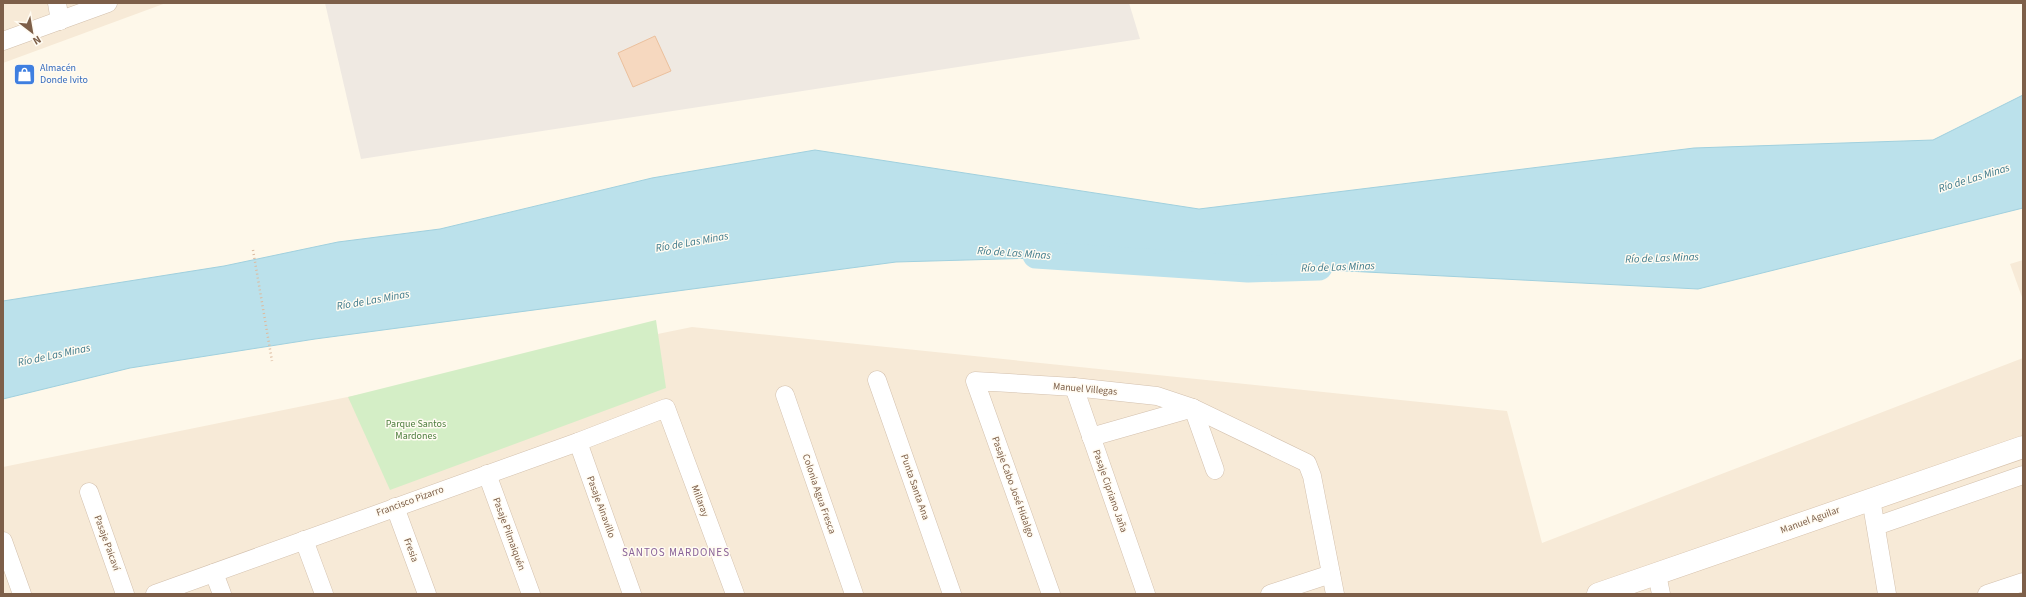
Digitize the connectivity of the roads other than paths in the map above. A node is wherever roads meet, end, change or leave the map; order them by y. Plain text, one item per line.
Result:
1 (57, 3) edge
2 (108, 3) edge
3 (60, 20) junction
4 (3, 41) edge
5 (877, 380) dead end
6 (975, 381) joint
7 (1074, 387) junction
8 (784, 395) dead end
9 (666, 408) joint
10 (1193, 408) junction
11 (1091, 437) junction
12 (578, 442) junction
13 (2023, 447) edge
14 (1215, 470) dead end
15 (487, 474) junction
16 (2023, 475) edge
17 (88, 492) dead end
18 (1871, 499) junction
19 (396, 507) junction
20 (1876, 526) junction
21 (304, 540) junction
22 (3, 542) edge
23 (214, 573) junction
24 (1331, 574) junction
25 (2023, 582) edge
26 (1659, 584) edge
27 (22, 594) edge
28 (125, 594) edge
29 (155, 594) edge
30 (222, 594) edge
31 (324, 594) edge
32 (427, 594) edge
33 (531, 594) edge
34 (632, 594) edge
35 (735, 594) edge
36 (854, 594) edge
37 (952, 594) edge
38 (1051, 594) edge
39 (1146, 594) edge
40 (1270, 594) edge
41 (1335, 594) edge
42 (1598, 594) edge
43 (1887, 594) edge
44 (1987, 594) edge

1 - 3 street
2 - 3 street
3 - 4 street
5 - 37 street, Punta Santa Ana
6 - 7 street, Manuel Villegas
6 - 38 street, Pasaje Cabo José Hidalgo
7 - 10 street, Manuel Villegas
7 - 11 street, Pasaje Cipriano Jaña
8 - 36 street, Colonia Agua Fresca
9 - 12 street, Francisco Pizarro
9 - 35 street, Millaray
10 - 11 street
10 - 14 street
10 - 24 street, Manuel Villegas
11 - 39 street, Pasaje Cipriano Jaña
12 - 15 street, Francisco Pizarro
12 - 34 street, Pasaje Ainavillo
13 - 18 street, Manuel Aguilar
15 - 19 street, Francisco Pizarro
15 - 33 street, Pasaje Pilmaiquén
16 - 20 street
17 - 28 street, Pasaje Paicaví
18 - 20 street
18 - 26 street, Manuel Aguilar
19 - 21 street, Francisco Pizarro
19 - 32 street, Fresia
20 - 43 street
21 - 23 street, Francisco Pizarro
21 - 31 street
22 - 27 street
23 - 29 street, Francisco Pizarro
23 - 30 street
24 - 40 street
24 - 41 street
25 - 44 street
26 - 42 street, Manuel Aguilar

